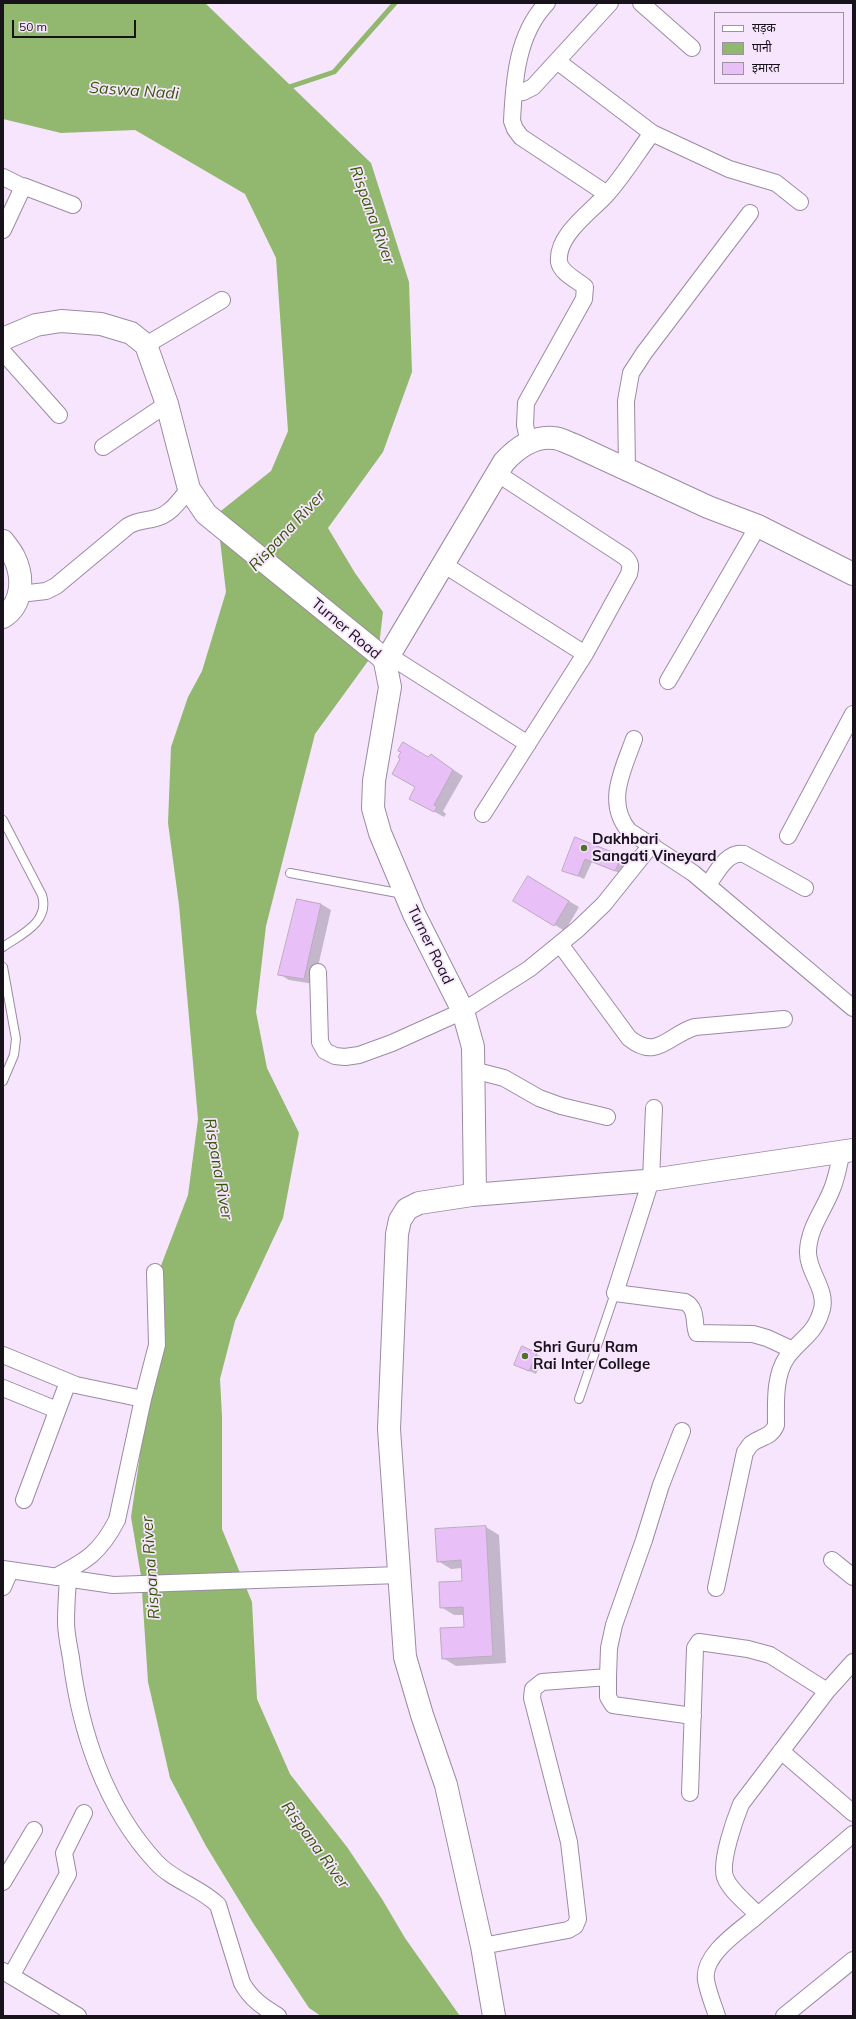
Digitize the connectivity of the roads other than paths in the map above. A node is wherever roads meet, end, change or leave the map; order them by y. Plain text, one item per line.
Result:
1 (547, 3) edge
2 (610, 3) edge
3 (641, 3) edge
4 (692, 48) dead end
5 (557, 61) junction
6 (514, 94) junction
7 (652, 133) junction
8 (3, 176) edge
9 (23, 186) junction
10 (607, 194) junction
11 (800, 202) dead end
12 (73, 205) dead end
13 (750, 213) dead end
14 (3, 230) edge
15 (222, 300) dead end
16 (4, 340) edge
17 (146, 345) junction
18 (168, 404) junction
19 (59, 415) dead end
20 (533, 440) junction
21 (103, 447) dead end
22 (627, 469) junction
23 (498, 474) junction
24 (189, 489) junction
25 (758, 526) junction
26 (3, 541) edge
27 (443, 564) junction
28 (853, 574) edge
29 (20, 594) junction
30 (3, 617) edge
31 (585, 654) junction
32 (385, 658) junction
33 (668, 681) dead end
34 (853, 714) edge
35 (634, 739) dead end
36 (528, 744) junction
37 (483, 814) dead end
38 (3, 820) edge
39 (788, 836) dead end
40 (652, 844) junction
41 (290, 873) dead end
42 (708, 885) junction
43 (805, 888) dead end
44 (406, 894) junction
45 (560, 944) junction
46 (3, 947) edge
47 (3, 967) edge
48 (318, 972) dead end
49 (853, 1008) edge
50 (463, 1011) junction
51 (784, 1019) dead end
52 (473, 1070) junction
53 (3, 1081) edge
54 (654, 1108) dead end
55 (607, 1117) dead end
56 (847, 1151) edge
57 (651, 1180) junction
58 (472, 1196) junction
59 (155, 1272) dead end
60 (616, 1293) junction
61 (793, 1350) junction
62 (3, 1355) edge
63 (68, 1382) junction
64 (3, 1388) edge
65 (143, 1399) junction
66 (579, 1400) dead end
67 (57, 1410) junction
68 (682, 1430) dead end
69 (24, 1500) dead end
70 (832, 1560) dead end
71 (6, 1570) edge
72 (399, 1575) junction
73 (853, 1577) edge
74 (61, 1578) junction
75 (3, 1587) edge
76 (716, 1588) dead end
77 (853, 1662) edge
78 (608, 1677) junction
79 (827, 1691) junction
80 (693, 1716) junction
81 (781, 1751) junction
82 (690, 1793) dead end
83 (84, 1813) dead end
84 (853, 1813) edge
85 (34, 1830) dead end
86 (853, 1834) edge
87 (3, 1882) edge
88 (758, 1914) junction
89 (482, 1946) junction
90 (853, 1960) edge
91 (7, 1973) edge
92 (78, 2016) edge
93 (278, 2016) edge
94 (494, 2016) edge
95 (717, 2016) edge
96 (784, 2016) edge

1 - 6 street
2 - 5 street
3 - 4 street
5 - 6 street
5 - 7 street
6 - 10 street
7 - 10 street
7 - 11 street
8 - 9 street
9 - 12 street
9 - 14 street
10 - 20 street
13 - 22 street
15 - 17 street
16 - 17 main road
16 - 19 street
17 - 18 main road, Turner Road
18 - 21 street
18 - 24 main road, Turner Road
20 - 22 main road
20 - 23 main road
22 - 25 main road
23 - 27 main road
23 - 31 street
24 - 29 street
24 - 32 main road, Turner Road
25 - 28 main road
25 - 33 street
26 - 29 main road
27 - 31 street
27 - 32 main road
29 - 30 main road
31 - 36 street
32 - 36 street
32 - 44 main road, Turner Road
34 - 39 street
35 - 40 street
36 - 37 street
38 - 46 lane
40 - 42 street
40 - 45 street
41 - 44 lane
42 - 43 street
42 - 49 street
44 - 50 main road, Turner Road
45 - 50 street
45 - 51 street
47 - 53 lane
48 - 50 street
50 - 52 main road, Turner Road
52 - 55 street
52 - 58 main road, Turner Road
54 - 57 street
56 - 57 main road
56 - 61 street
57 - 58 main road
57 - 60 street
58 - 72 main road
59 - 65 street
60 - 61 street
60 - 66 lane
61 - 76 street
62 - 63 street
63 - 65 street
63 - 67 street
64 - 67 street
65 - 74 street
67 - 69 street
68 - 78 street
70 - 73 street
71 - 74 street
71 - 75 street
72 - 74 street
72 - 89 main road
74 - 93 street
77 - 79 street
78 - 80 street
78 - 89 street
79 - 80 street
79 - 81 street
80 - 82 street
81 - 84 street
81 - 88 street
83 - 91 street
85 - 87 street
86 - 88 street
88 - 95 street
89 - 94 main road
90 - 96 street
91 - 92 street

